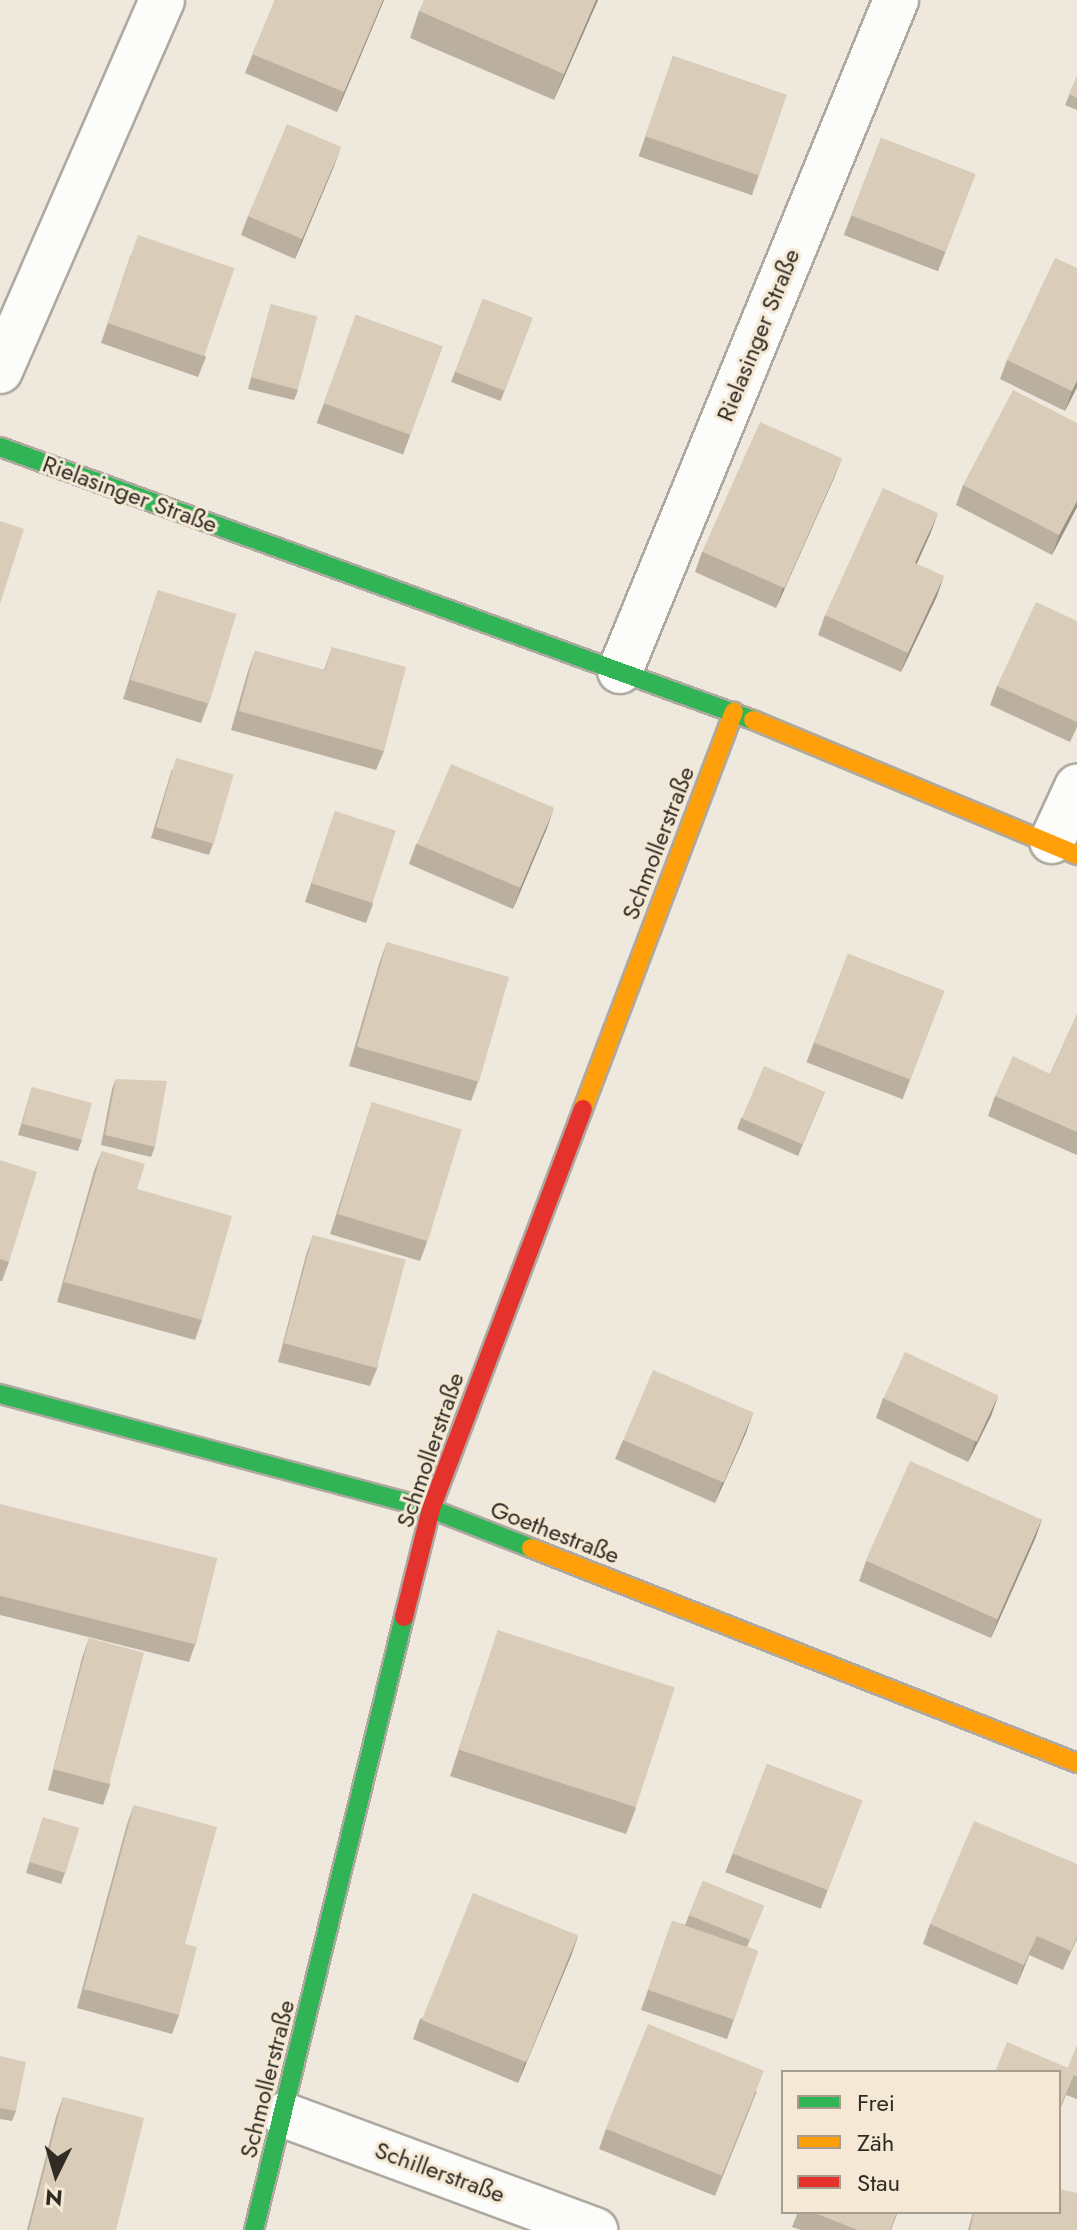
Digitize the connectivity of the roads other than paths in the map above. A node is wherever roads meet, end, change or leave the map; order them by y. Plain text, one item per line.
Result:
1 (162, 0) edge
2 (896, 0) edge
3 (0, 371) edge
4 (0, 447) edge
5 (620, 671) junction
6 (734, 712) junction
7 (1077, 787) edge
8 (1064, 848) edge
9 (0, 1394) edge
10 (431, 1509) junction
11 (1077, 1763) edge
12 (284, 2115) junction
13 (254, 2230) edge
14 (595, 2230) edge

1 - 3 street
2 - 5 street, Rielasinger Straße
4 - 5 street, Rielasinger Straße
5 - 6 street, Rielasinger Straße
6 - 8 street, Rielasinger Straße
6 - 10 street, Schmollerstraße
7 - 8 street, Rielasinger Straße
9 - 10 street, Goethestraße
10 - 11 street, Goethestraße
10 - 12 street, Schmollerstraße
12 - 13 street, Schmollerstraße
12 - 14 street, Schillerstraße

